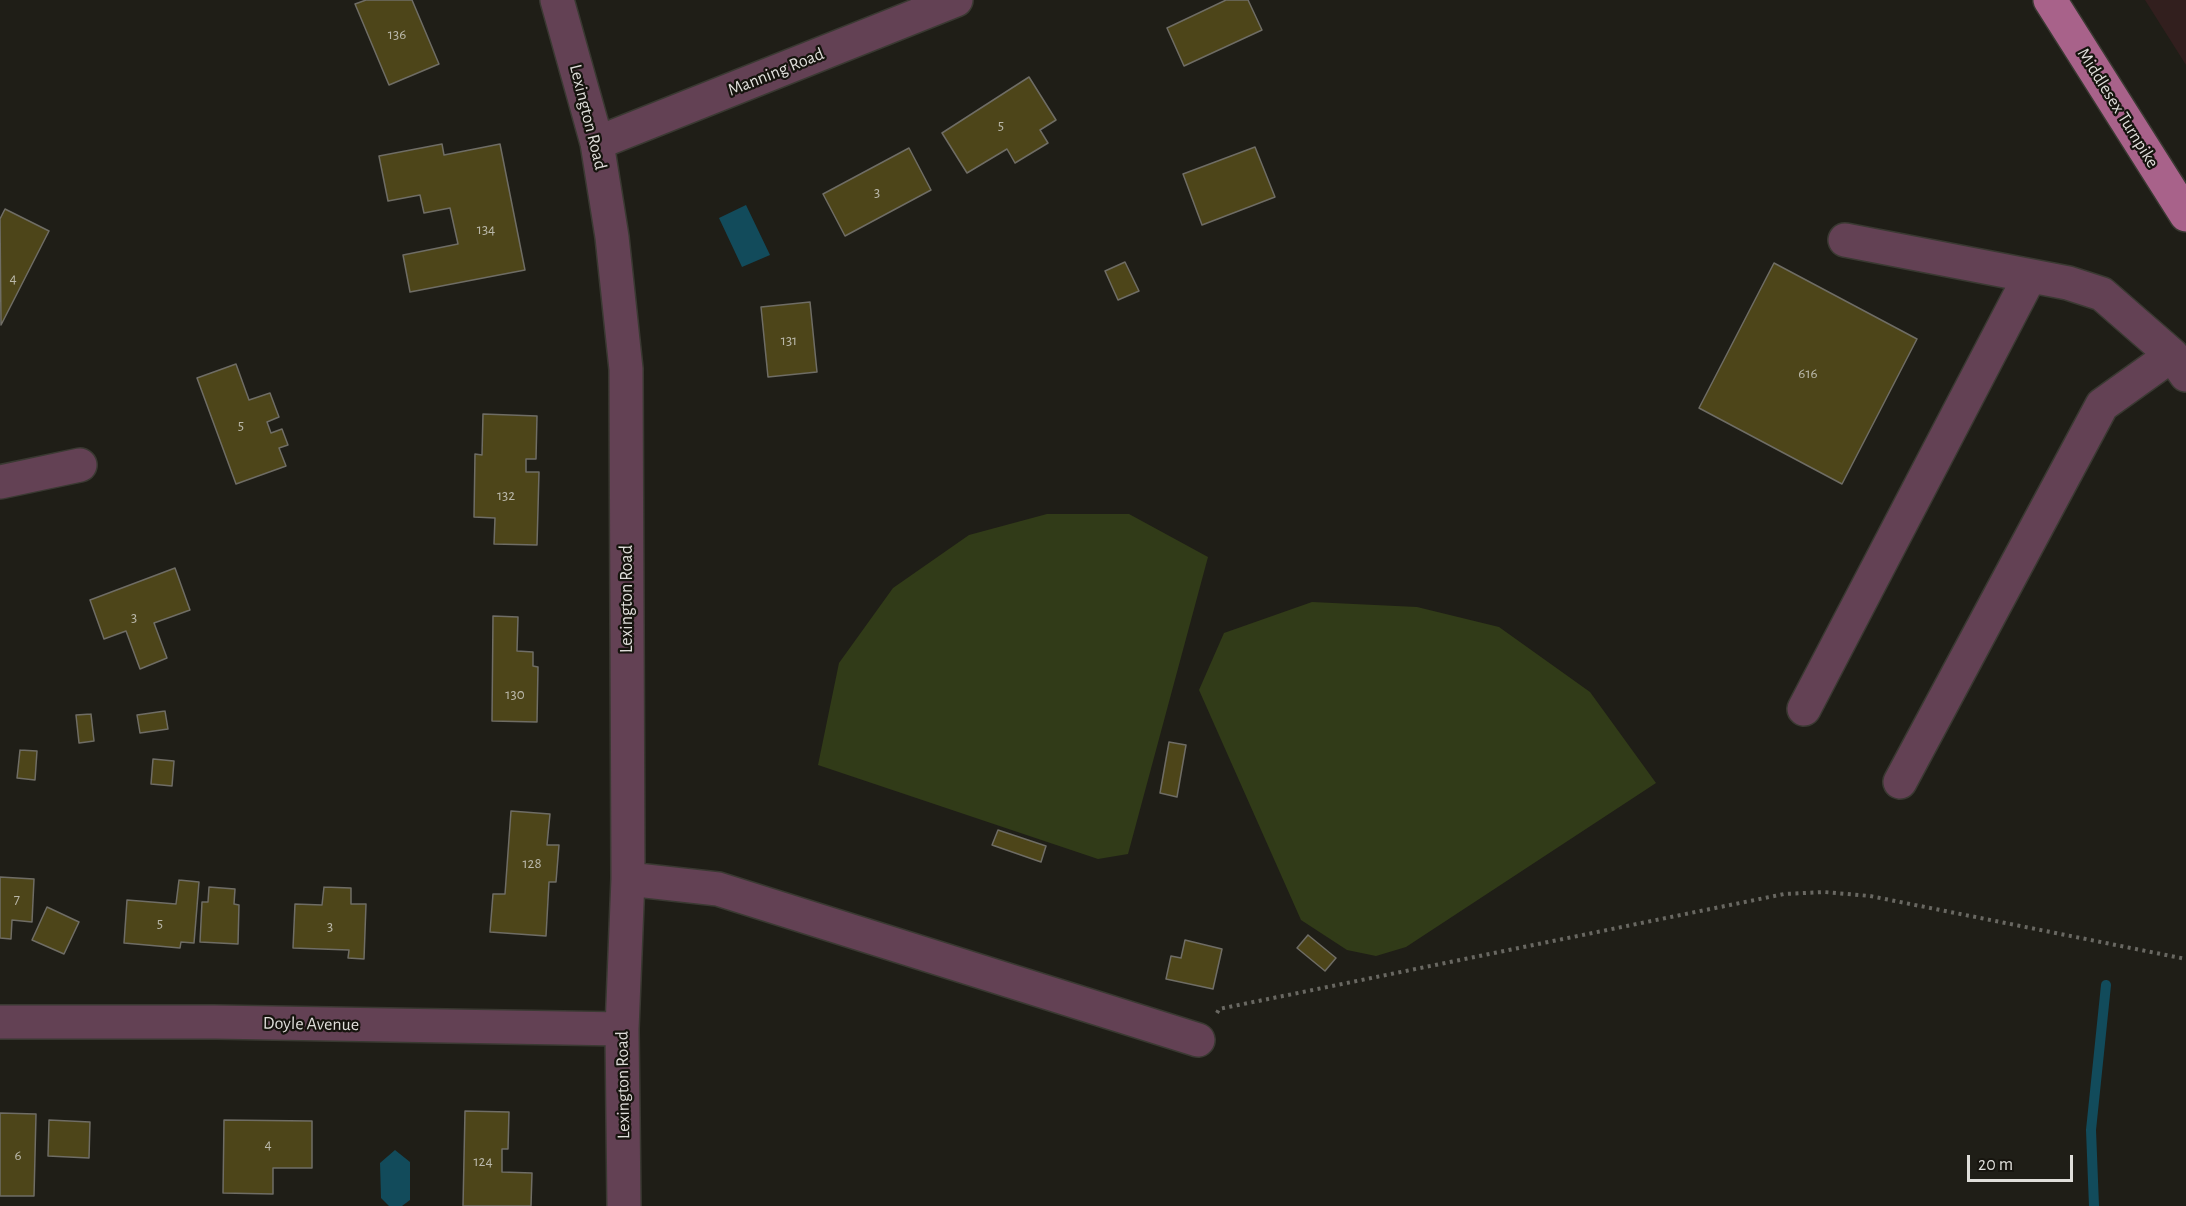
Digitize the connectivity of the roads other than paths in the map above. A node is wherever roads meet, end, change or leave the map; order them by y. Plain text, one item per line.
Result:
1 (557, 0) edge
2 (956, 0) edge
3 (2050, 0) edge
4 (597, 144) junction
5 (2186, 215) edge
6 (1845, 240) dead end
7 (2030, 276) junction
8 (2179, 365) edge
9 (80, 465) dead end
10 (0, 482) edge
11 (1804, 709) dead end
12 (1900, 782) dead end
13 (628, 879) junction
14 (0, 1022) edge
15 (622, 1029) junction
16 (1198, 1040) road end
17 (624, 1206) edge

1 - 4 street, Lexington Road
2 - 4 street, Manning Road
3 - 5 main road, Middlesex Turnpike
4 - 13 street, Lexington Road
6 - 7 street
7 - 8 street
7 - 11 street
8 - 12 street
9 - 10 street
13 - 15 street, Lexington Road
13 - 16 street
14 - 15 street, Doyle Avenue
15 - 17 street, Lexington Road

